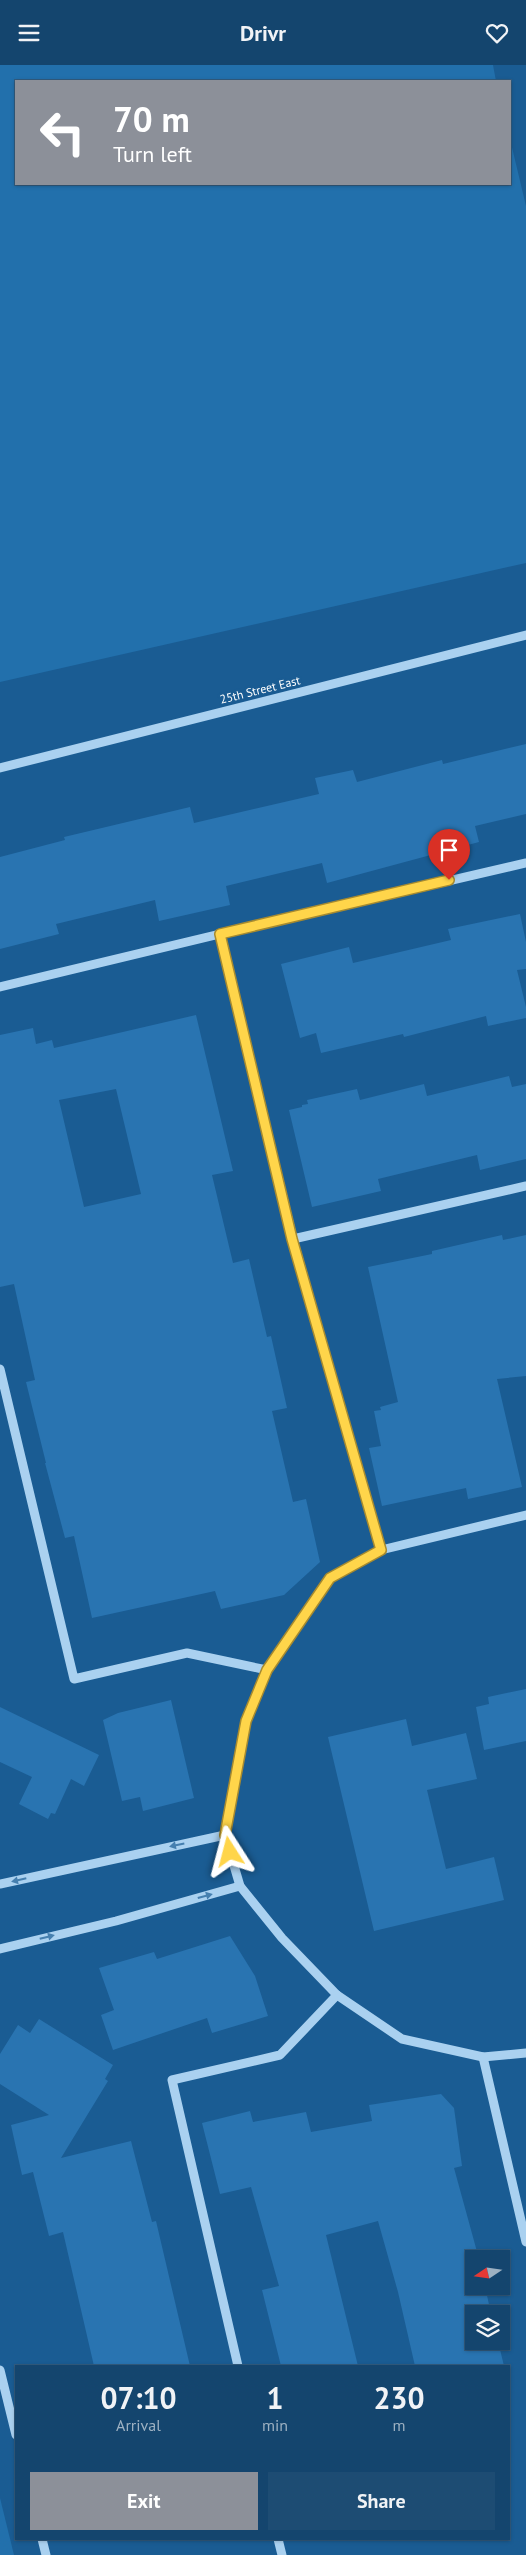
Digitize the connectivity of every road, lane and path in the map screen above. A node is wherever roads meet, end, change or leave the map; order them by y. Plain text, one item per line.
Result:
1 (526, 635) edge
2 (0, 768) edge
3 (526, 863) edge
4 (220, 934) junction
5 (0, 987) edge
6 (526, 1186) edge
7 (292, 1239) junction
8 (0, 1369) edge
9 (526, 1515) edge
10 (381, 1550) junction
11 (267, 1670) junction
12 (225, 1835) junction
13 (0, 1885) edge
14 (240, 1887) junction
15 (0, 1949) edge
16 (337, 1995) junction
17 (526, 2053) edge
18 (483, 2057) junction
19 (526, 2242) edge
20 (238, 2365) edge
21 (0, 2370) edge
22 (15, 2431) edge
23 (42, 2540) edge
24 (278, 2540) edge
25 (46, 2555) edge
26 (282, 2555) edge

1 - 2 street, 25th Street East
3 - 4 street
4 - 5 street
4 - 7 street
6 - 7 street
7 - 10 street
8 - 11 street
9 - 10 street
10 - 11 street
11 - 12 street
12 -> 13 street
12 - 14 street
15 -> 14 street
14 - 16 street
16 - 18 street
16 - 20 street
17 - 18 street
18 - 19 street
21 - 22 street
23 - 25 street
24 - 26 street

